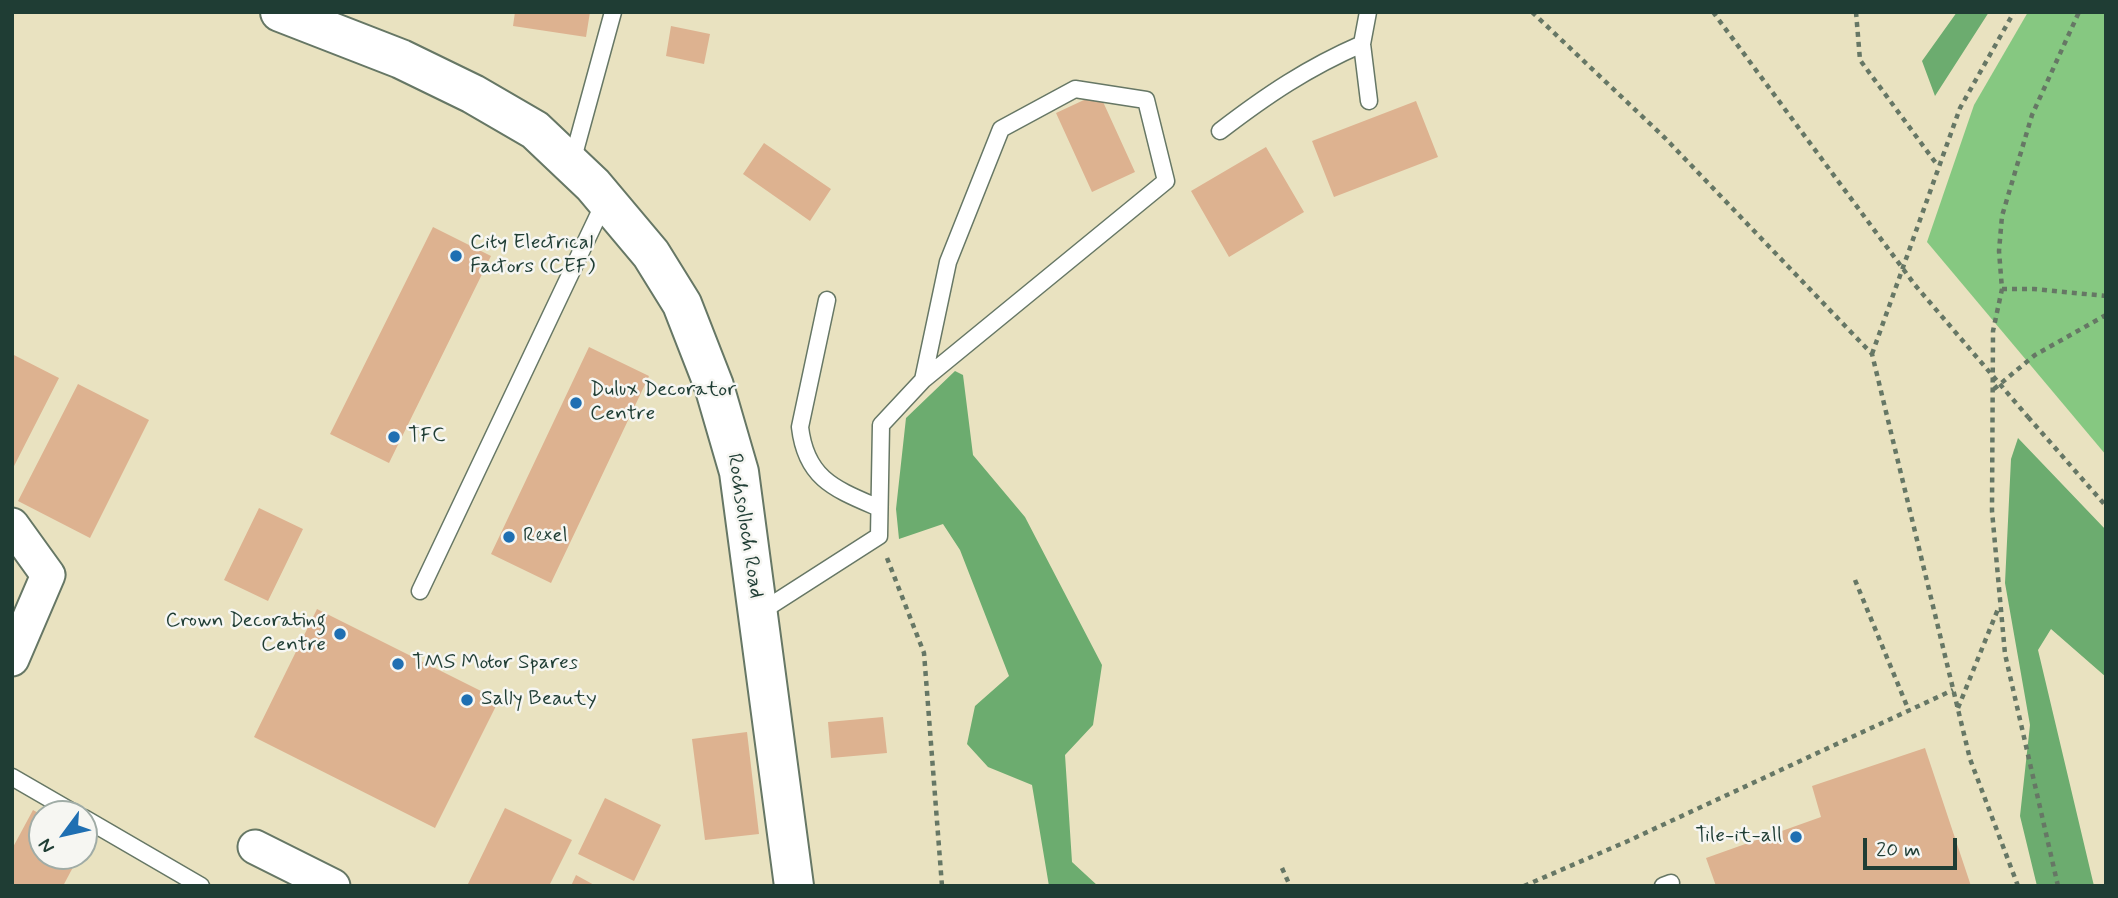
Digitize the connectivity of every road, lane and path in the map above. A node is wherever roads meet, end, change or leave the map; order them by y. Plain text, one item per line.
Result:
1 (280, 12) edge
2 (613, 12) edge
3 (1367, 12) edge
4 (1532, 12) edge
5 (1713, 12) edge
6 (1856, 12) edge
7 (2014, 12) edge
8 (2079, 12) edge
9 (1362, 44) junction
10 (1369, 101) dead end
11 (1220, 131) dead end
12 (572, 163) junction
13 (1938, 166) junction
14 (606, 201) junction
15 (2001, 289) junction
16 (2106, 296) edge
17 (827, 300) dead end
18 (2106, 316) edge
19 (1872, 354) junction
20 (923, 380) junction
21 (1993, 389) junction
22 (2106, 506) edge
23 (879, 508) junction
24 (12, 525) edge
25 (878, 536) junction
26 (1855, 580) dead end
27 (420, 591) dead end
28 (2000, 606) junction
29 (758, 614) junction
30 (12, 659) edge
31 (1953, 690) junction
32 (1957, 709) junction
33 (1909, 711) junction
34 (12, 777) edge
35 (52, 800) edge
36 (98, 826) edge
37 (255, 847) dead end
38 (1282, 868) dead end
39 (201, 886) edge
40 (333, 886) edge
41 (794, 886) edge
42 (942, 886) edge
43 (1290, 886) edge
44 (1524, 886) edge
45 (2018, 886) edge
46 (2058, 886) edge

1 - 12 street, Rochsolloch Road
2 - 12 lane
3 - 9 lane
4 - 19 path
5 - 22 path, bridge
6 - 13 path
7 - 13 path
8 - 15 path
9 - 10 lane
9 - 11 lane
12 - 14 street, Rochsolloch Road
13 - 19 path
14 - 27 lane
14 - 29 street, Rochsolloch Road
15 - 16 path
15 - 21 path
17 - 23 lane
18 - 21 path
19 - 31 path
20 - 20 lane
20 - 23 lane
21 - 28 path
23 - 25 lane
24 - 30 street
25 - 29 lane
25 - 42 path
26 - 33 path
28 - 32 path
28 - 46 path
29 - 41 street, Rochsolloch Road
31 - 32 path
31 - 33 path
32 - 45 path
33 - 44 path
34 - 35 lane
36 - 39 lane
37 - 40 street
38 - 43 path

